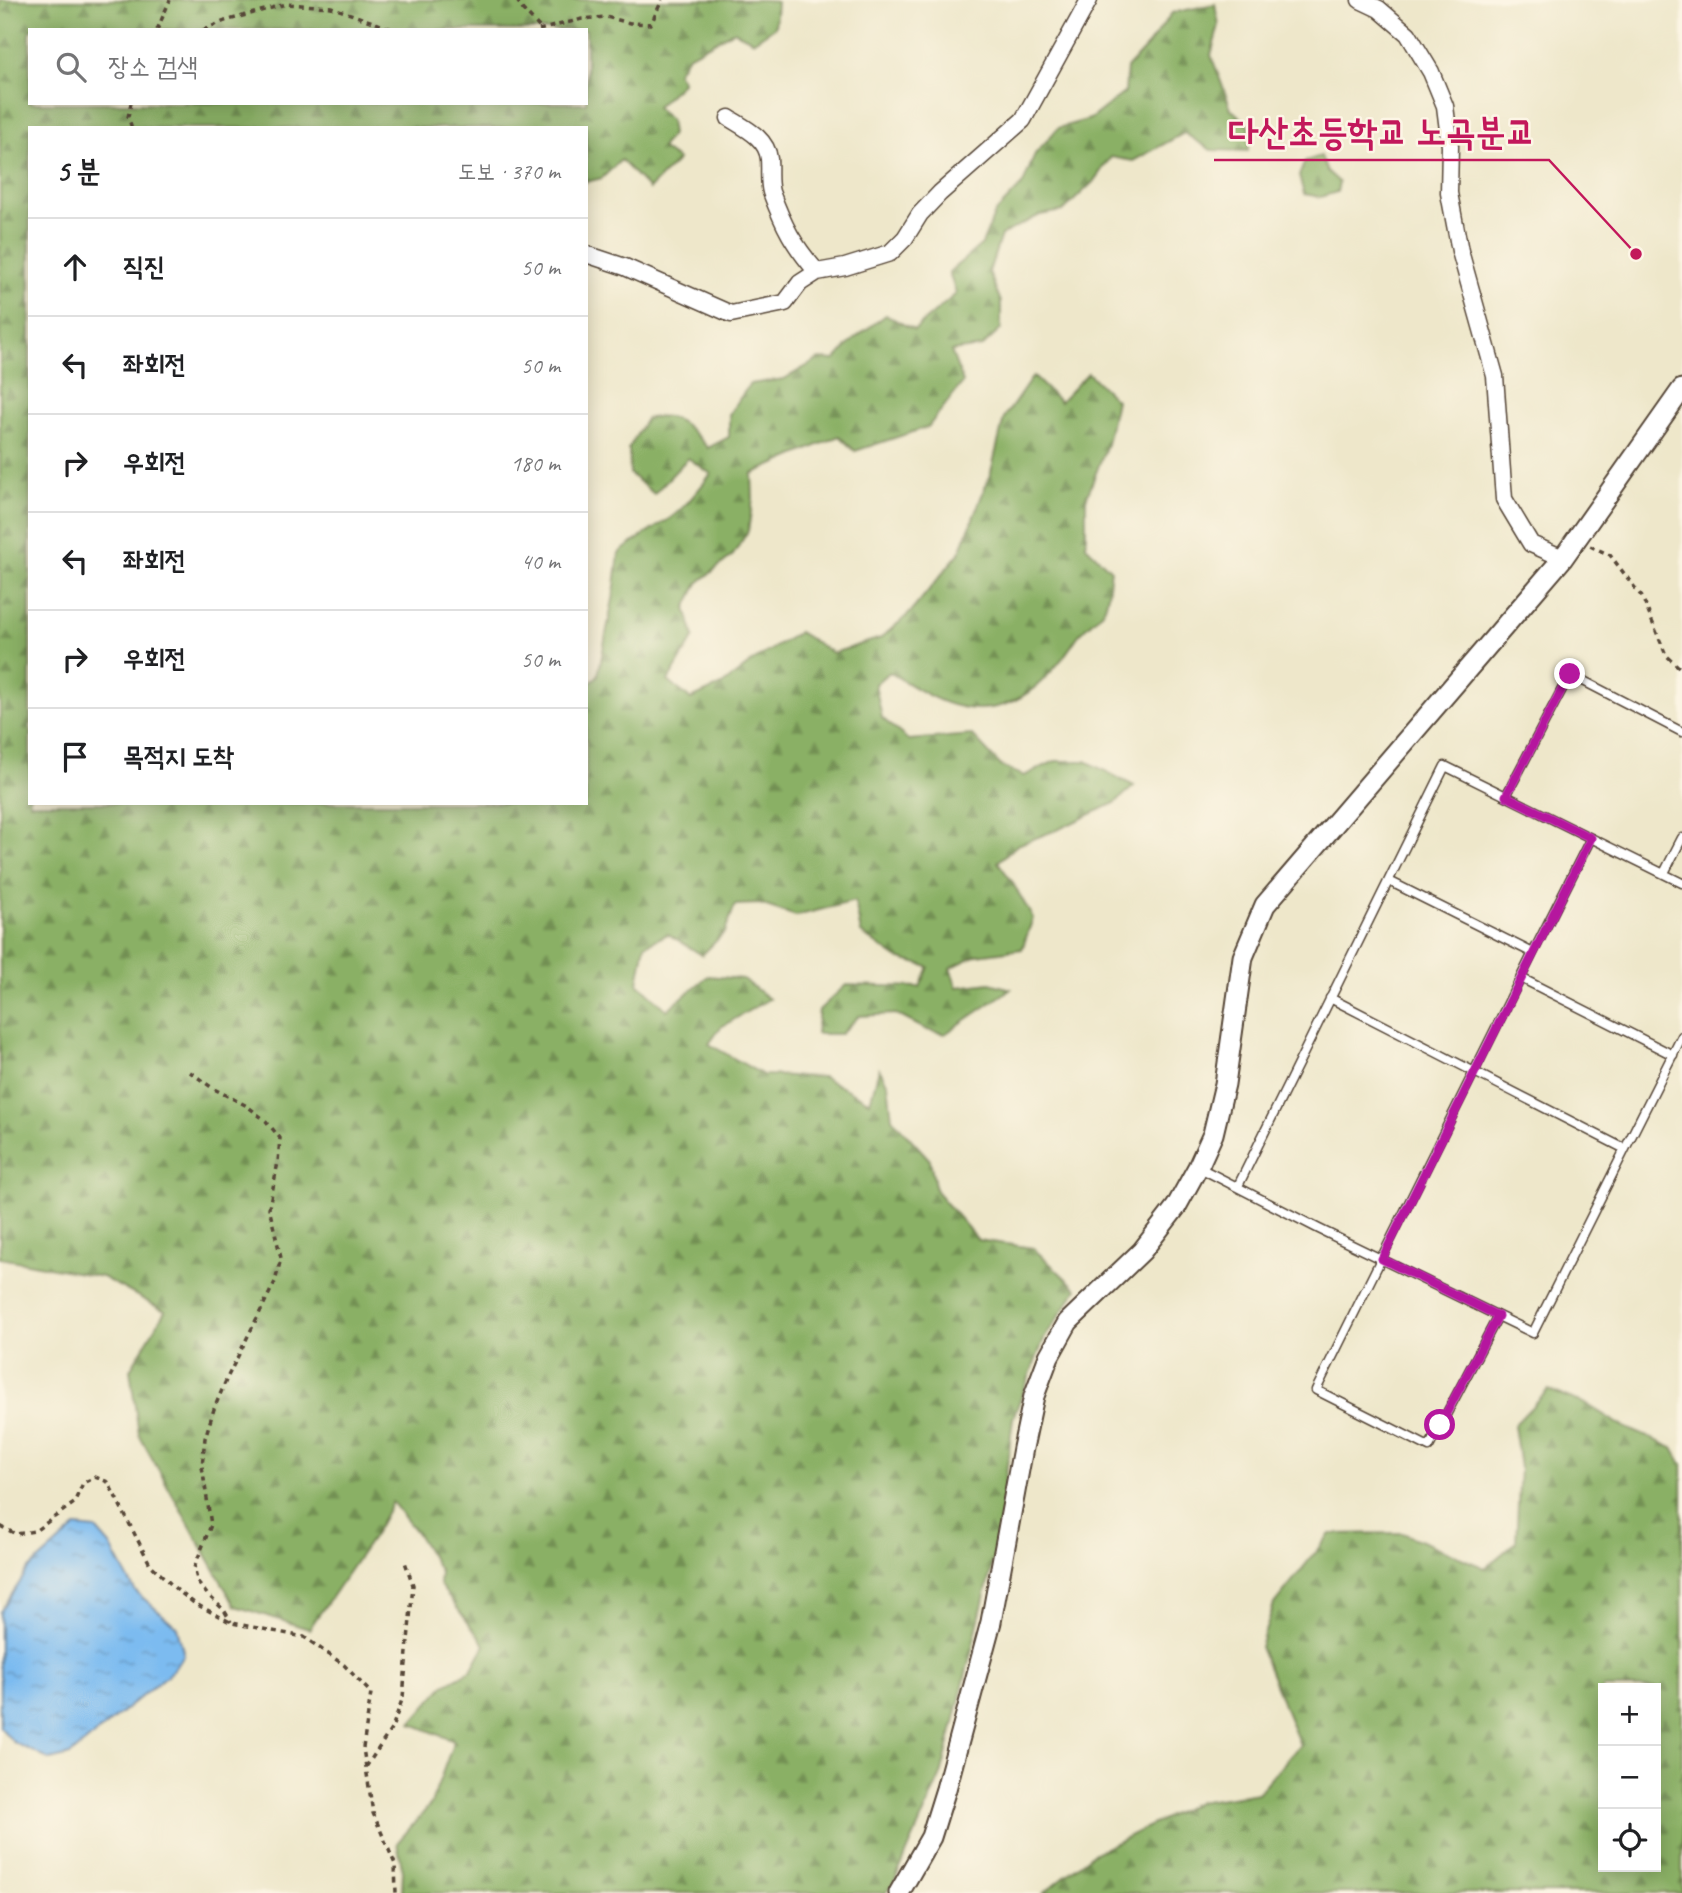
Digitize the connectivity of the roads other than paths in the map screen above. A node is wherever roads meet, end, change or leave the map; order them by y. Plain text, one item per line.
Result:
1 (1360, 0) edge
2 (1086, 1) edge
3 (729, 118) dead end
4 (588, 255) edge
5 (817, 272) junction
6 (1682, 389) edge
7 (1563, 558) junction
8 (1682, 732) edge
9 (1506, 796) junction
10 (1591, 838) junction
11 (1682, 838) edge
12 (1664, 873) junction
13 (1389, 881) junction
14 (1682, 883) edge
15 (1533, 953) junction
16 (1521, 978) junction
17 (1330, 998) junction
18 (1682, 1036) edge
19 (1673, 1055) junction
20 (1475, 1072) junction
21 (1625, 1149) junction
22 (1198, 1167) junction
23 (1238, 1186) junction
24 (1382, 1259) junction
25 (1498, 1316) junction
26 (899, 1893) edge

1 - 7 street
2 - 5 street
3 - 5 street
4 - 5 street
6 - 7 street
7 - 22 street
8 - 9 lane
9 - 10 lane
9 - 13 lane
10 - 12 lane
10 - 15 lane
11 - 12 lane
12 - 14 lane
13 - 15 lane
13 - 17 lane
15 - 16 lane
16 - 19 lane
16 - 20 lane
17 - 20 lane
17 - 23 lane
18 - 19 lane
19 - 21 lane
20 - 21 lane
20 - 24 lane
21 - 25 lane
22 - 23 lane
22 - 26 street
23 - 24 lane
24 - 25 lane
24 - 25 lane

